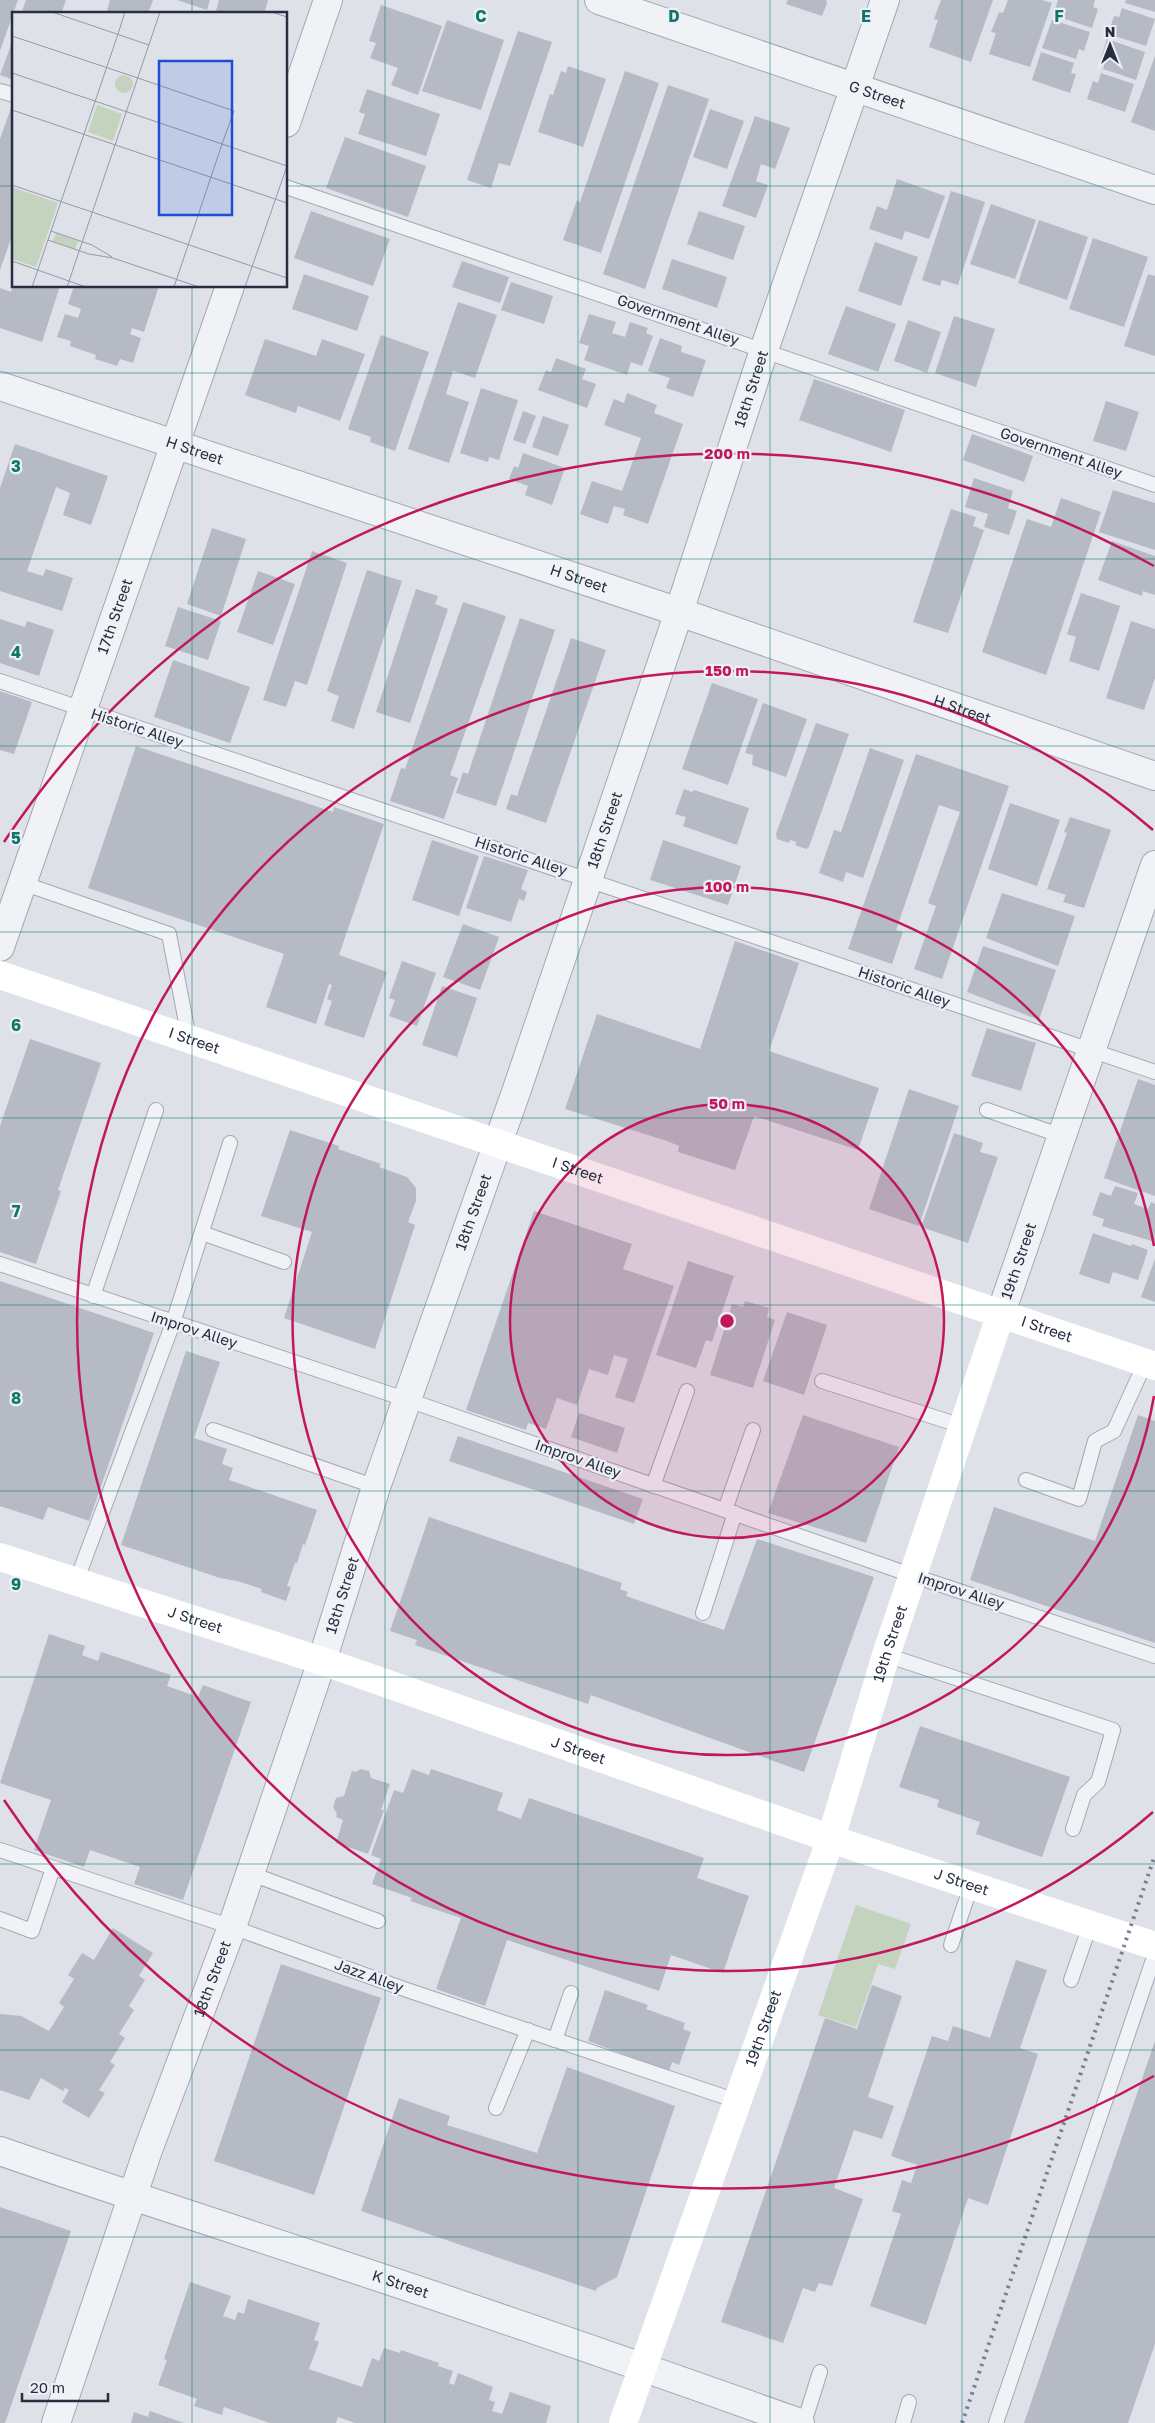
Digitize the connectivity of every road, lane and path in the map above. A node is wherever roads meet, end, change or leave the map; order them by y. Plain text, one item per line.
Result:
1 (328, 0) edge
2 (599, 0) edge
3 (885, 0) edge
4 (855, 87) junction
5 (288, 117) edge
6 (288, 188) edge
7 (1155, 190) edge
8 (229, 288) edge
9 (764, 350) junction
10 (0, 386) edge
11 (175, 445) junction
12 (1155, 485) edge
13 (679, 612) junction
14 (0, 681) edge
15 (84, 711) junction
16 (1155, 776) edge
17 (1155, 865) edge
18 (588, 879) junction
19 (22, 883) junction
20 (0, 946) edge
21 (0, 974) edge
22 (189, 1038) junction
23 (1091, 1050) junction
24 (1155, 1072) edge
25 (156, 1110) dead end
26 (987, 1110) dead end
27 (1062, 1136) junction
28 (498, 1142) junction
29 (230, 1143) dead end
30 (202, 1233) junction
31 (284, 1262) dead end
32 (0, 1264) edge
33 (93, 1296) junction
34 (1001, 1313) junction
35 (173, 1323) junction
36 (1150, 1365) edge
37 (822, 1381) dead end
38 (687, 1391) dead end
39 (408, 1400) junction
40 (962, 1426) junction
41 (213, 1430) dead end
42 (753, 1430) dead end
43 (1026, 1480) dead end
44 (376, 1486) junction
45 (653, 1486) junction
46 (730, 1512) junction
47 (0, 1557) edge
48 (914, 1576) junction
49 (76, 1582) junction
50 (703, 1613) dead end
51 (886, 1655) junction
52 (1155, 1656) edge
53 (322, 1661) junction
54 (1073, 1829) dead end
55 (830, 1838) junction
56 (0, 1850) edge
57 (53, 1868) junction
58 (249, 1873) junction
59 (971, 1886) junction
60 (0, 1920) edge
61 (378, 1921) dead end
62 (1090, 1925) junction
63 (232, 1927) junction
64 (951, 1945) dead end
65 (1155, 1946) edge
66 (1155, 1954) edge
67 (1071, 1980) dead end
68 (571, 1993) dead end
69 (528, 2030) junction
70 (556, 2040) junction
71 (737, 2101) junction
72 (496, 2108) dead end
73 (0, 2151) edge
74 (132, 2197) junction
75 (642, 2366) junction
76 (820, 2372) dead end
77 (910, 2402) dead end
78 (56, 2423) edge
79 (623, 2423) edge
80 (802, 2423) edge
81 (903, 2423) edge
82 (996, 2423) edge

1 - 5 street
2 - 4 street, G Street
3 - 4 street, 18th Street
4 - 7 street, G Street
4 - 9 street, 18th Street
6 - 9 lane, Government Alley
8 - 11 street, 17th Street
9 - 12 lane, Government Alley
9 - 13 street, 18th Street
10 - 11 street, H Street
11 - 13 street, H Street
11 - 15 street, 17th Street
13 - 16 street, H Street
13 - 18 street, 18th Street
14 - 15 lane, Historic Alley
15 - 18 lane, Historic Alley
15 - 19 street, 17th Street
17 - 23 street, 19th Street
18 - 23 lane, Historic Alley
18 - 28 street, 18th Street
19 - 20 street, 17th Street
19 - 22 lane
21 - 22 main road, I Street
22 - 28 main road, I Street
23 - 24 lane, Historic Alley
23 - 27 street, 19th Street
25 - 33 lane
26 - 27 lane
27 - 34 street, 19th Street
28 - 34 main road, I Street
28 - 39 street, 18th Street
29 - 30 lane
30 - 31 lane
30 - 35 lane
32 - 33 lane, Improv Alley
33 - 35 lane, Improv Alley
34 - 36 main road, I Street
34 - 40 main road, 19th Street
35 - 39 lane, Improv Alley
35 - 49 lane
36 - 43 lane
37 - 40 lane
38 - 45 lane
39 - 44 street, 18th Street
39 - 45 lane, Improv Alley
40 - 48 main road, 19th Street
41 - 44 lane
42 - 46 lane
44 - 53 street, 18th Street
45 - 46 lane, Improv Alley
46 - 48 lane, Improv Alley
46 - 50 lane
47 - 49 main road, J Street
48 - 51 main road, 19th Street
48 - 52 lane, Improv Alley
49 - 53 main road, J Street
51 - 54 lane
51 - 55 main road, 19th Street
53 - 55 main road, J Street
53 - 58 street, 18th Street
55 - 59 main road, J Street
55 - 71 main road, 19th Street
56 - 57 lane, Jazz Alley
57 - 60 lane
57 - 63 lane, Jazz Alley
58 - 61 lane
58 - 63 street, 18th Street
59 - 62 main road, J Street
59 - 64 lane
62 - 65 main road, J Street
62 - 67 lane
63 - 69 lane, Jazz Alley
63 - 74 street, 18th Street
66 - 82 lane
68 - 70 lane
69 - 70 lane, Jazz Alley
69 - 72 lane
70 - 71 lane, Jazz Alley
71 - 75 main road, 19th Street
73 - 74 street, K Street
74 - 75 street, K Street
74 - 78 street, 18th Street
75 - 79 main road, 19th Street
75 - 80 street, K Street
76 - 80 lane
77 - 81 lane

